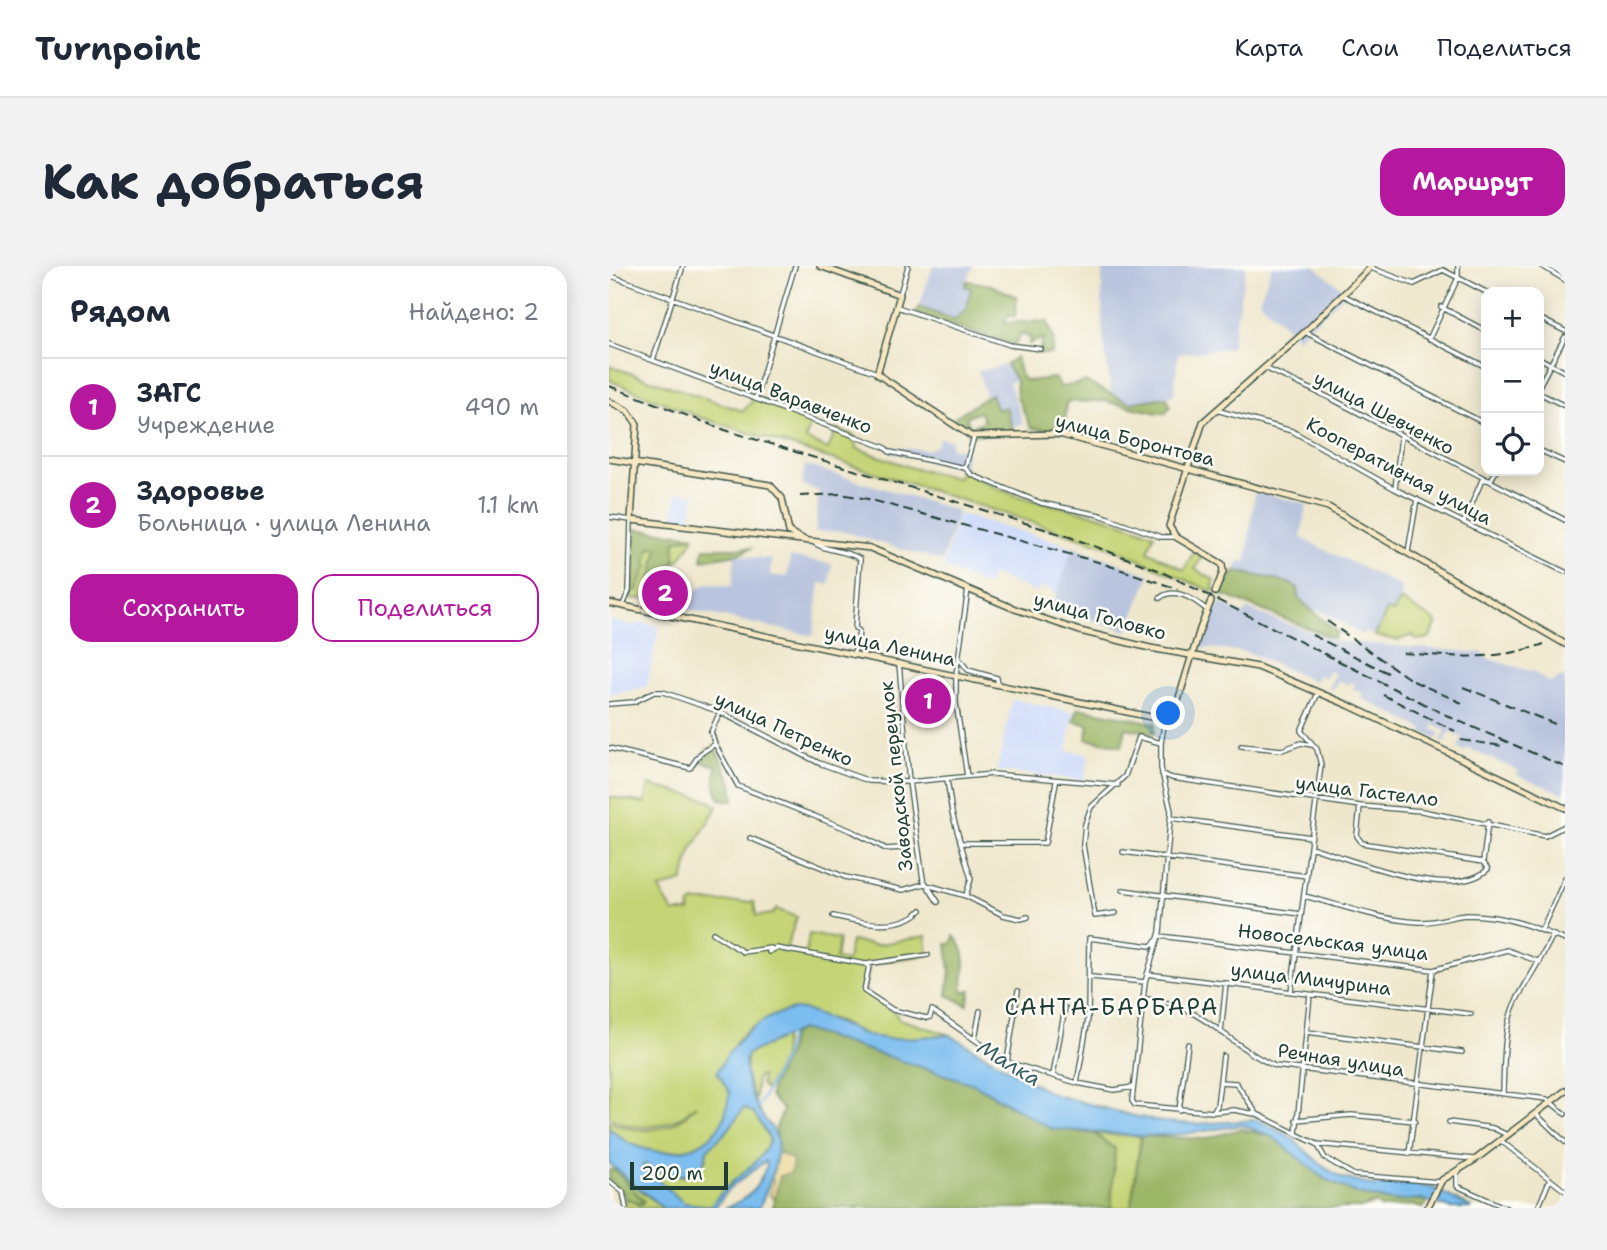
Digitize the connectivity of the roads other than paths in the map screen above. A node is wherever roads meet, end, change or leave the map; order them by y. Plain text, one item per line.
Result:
1 (683, 266) edge
2 (795, 266) edge
3 (820, 266) edge
4 (908, 266) edge
5 (1458, 266) edge
6 (1542, 266) edge
7 (1372, 267) edge
8 (609, 275) edge
9 (1458, 278) junction
10 (1565, 279) edge
11 (1481, 290) edge
12 (900, 295) junction
13 (1343, 295) junction
14 (675, 299) junction
15 (897, 307) junction
16 (1441, 307) junction
17 (1544, 320) edge
18 (1481, 328) edge
19 (1565, 331) edge
20 (1305, 332) junction
21 (774, 335) junction
22 (1565, 337) edge
23 (1429, 339) junction
24 (609, 344) edge
25 (1041, 349) dead end
26 (652, 361) junction
27 (1544, 361) edge
28 (1550, 364) junction
29 (1481, 365) edge
30 (1265, 368) junction
31 (1565, 372) edge
32 (877, 373) junction
33 (1544, 376) edge
34 (1544, 396) edge
35 (756, 397) junction
36 (609, 401) edge
37 (1565, 406) edge
38 (1214, 410) junction
39 (1481, 421) edge
40 (974, 437) junction
41 (1401, 438) junction
42 (1544, 452) edge
43 (609, 459) edge
44 (1565, 462) edge
45 (634, 463) junction
46 (965, 468) junction
47 (1186, 469) junction
48 (1493, 476) edge
49 (1482, 480) junction
50 (1395, 489) junction
51 (1417, 499) junction
52 (609, 517) edge
53 (631, 520) junction
54 (1565, 520) edge
55 (1464, 522) junction
56 (1176, 537) junction
57 (813, 542) junction
58 (1408, 553) junction
59 (1565, 572) edge
60 (968, 589) junction
61 (1215, 592) dead end
62 (1160, 598) dead end
63 (1211, 601) dead end
64 (609, 603) edge
65 (623, 605) junction
66 (1207, 610) junction
67 (1565, 644) edge
68 (852, 654) junction
69 (958, 655) junction
70 (1192, 656) junction
71 (899, 663) junction
72 (955, 675) junction
73 (998, 684) junction
74 (1318, 691) junction
75 (609, 704) edge
76 (720, 712) junction
77 (1165, 720) junction
78 (1161, 743) junction
79 (715, 744) junction
80 (1314, 745) junction
81 (1241, 746) dead end
82 (609, 748) edge
83 (1163, 774) junction
84 (967, 776) junction
85 (947, 779) junction
86 (1056, 781) junction
87 (909, 782) junction
88 (1118, 785) junction
89 (1316, 798) junction
90 (1360, 806) junction
91 (1565, 808) edge
92 (1171, 818) junction
93 (1488, 822) junction
94 (1565, 826) edge
95 (1311, 837) junction
96 (750, 838) dead end
97 (963, 844) junction
98 (1310, 847) junction
99 (901, 848) dead end
100 (1123, 852) dead end
101 (1167, 857) junction
102 (1483, 862) junction
103 (1307, 876) junction
104 (1565, 878) edge
105 (926, 885) junction
106 (1123, 890) dead end
107 (1163, 895) junction
108 (966, 896) junction
109 (1304, 896) junction
110 (938, 902) dead end
111 (921, 910) dead end
112 (1117, 913) dead end
113 (1301, 914) junction
114 (833, 916) dead end
115 (1028, 917) dead end
116 (1542, 929) junction
117 (713, 933) dead end
118 (1553, 935) junction
119 (1159, 937) junction
120 (1565, 940) edge
121 (774, 948) junction
122 (769, 952) dead end
123 (1297, 952) junction
124 (928, 955) dead end
125 (1540, 962) junction
126 (866, 964) junction
127 (1433, 970) junction
128 (1147, 974) junction
129 (1090, 977) junction
130 (1145, 982) junction
131 (1226, 983) junction
132 (1018, 991) dead end
133 (1291, 992) junction
134 (1310, 995) junction
135 (1143, 998) junction
136 (1427, 1007) junction
137 (1065, 1008) dead end
138 (981, 1011) dead end
139 (1471, 1014) dead end
140 (1221, 1032) junction
141 (1307, 1032) junction
142 (975, 1038) junction
143 (1188, 1044) dead end
144 (1422, 1048) junction
145 (1462, 1052) dead end
146 (1223, 1056) dead end
147 (1007, 1062) junction
148 (1302, 1070) junction
149 (1052, 1075) junction
150 (1220, 1082) junction
151 (1077, 1083) junction
152 (1420, 1086) junction
153 (1133, 1087) junction
154 (1565, 1091) edge
155 (1503, 1093) junction
156 (1551, 1102) junction
157 (1179, 1110) junction
158 (1213, 1112) junction
159 (1535, 1113) junction
160 (1257, 1114) junction
161 (1565, 1114) edge
162 (1296, 1120) junction
163 (1415, 1121) junction
164 (1449, 1122) dead end
165 (1295, 1132) junction
166 (1507, 1135) junction
167 (1500, 1140) junction
168 (1565, 1142) edge
169 (1317, 1144) junction
170 (1409, 1153) junction
171 (1476, 1160) junction
172 (1457, 1173) junction
173 (1550, 1179) junction
174 (609, 1181) edge
175 (1440, 1182) junction
176 (1565, 1191) edge
177 (626, 1208) edge
178 (1427, 1208) edge
179 (1506, 1208) edge
180 (1538, 1208) edge

1 - 14 street
2 - 21 street
3 - 12 street
4 - 12 street
5 - 9 street
6 - 10 street
7 - 9 street
7 - 13 street
8 - 14 street
9 - 11 street
9 - 16 street
12 - 15 street
13 - 20 street
13 - 23 street
14 - 21 street
14 - 26 street
15 - 25 street
15 - 32 street
16 - 18 street
16 - 23 street
17 - 19 street
20 - 30 street
20 - 39 street
21 - 32 street
21 - 35 street
22 - 28 street
23 - 29 street
24 - 26 street, улица Варавченко
26 - 35 street, улица Варавченко
27 - 28 street
28 - 31 street
28 - 33 street
30 - 38 street
30 - 41 street, улица Шевченко
32 - 40 street
34 - 37 street
35 - 46 street, улица Варавченко
36 - 45 street
38 - 47 street
38 - 50 street, Кооперативная улица
40 - 46 street
40 - 47 street, улица Боронтова
41 - 49 street, улица Шевченко
41 - 50 street
42 - 44 street
43 - 45 street
45 - 53 street
45 - 57 street
46 - 56 street, улица Варавченко
47 - 56 street
47 - 58 street, улица Боронтова
48 - 49 street
49 - 54 street, улица Шевченко
49 - 55 street
50 - 51 street, Кооперативная улица
51 - 55 street, Кооперативная улица
51 - 58 street
52 - 53 street, улица Головко
53 - 57 street, улица Головко
53 - 65 street
55 - 59 street, Кооперативная улица
56 - 61 street
57 - 60 street, улица Головко
57 - 68 street
58 - 67 street, улица Боронтова
60 - 69 street
60 - 70 street, улица Головко
62 - 66 street
63 - 66 street
64 - 65 street, улица Ленина
65 - 68 street, улица Ленина
66 - 70 street
68 - 71 street, улица Ленина
69 - 72 street
69 - 73 street
70 - 74 street, улица Головко
70 - 77 street
71 - 72 street, улица Ленина
71 - 87 street, Заводской переулок
72 - 73 street, улица Ленина
72 - 84 street
73 - 77 street, улица Ленина
74 - 80 street
74 - 91 street, улица Головко
75 - 76 street, улица Петренко
76 - 79 street
76 - 87 street, улица Петренко
77 - 78 street
78 - 83 street
78 - 88 street
79 - 82 street
79 - 99 street
80 - 81 street
80 - 89 street
83 - 89 street, улица Гастелло
83 - 92 street
84 - 85 street, улица Петренко
84 - 86 street, улица Петренко
85 - 87 street, улица Петренко
85 - 97 street
86 - 88 street, улица Петренко
86 - 97 street
87 - 105 street, Заводской переулок
88 - 112 street
89 - 90 street, улица Гастелло
89 - 95 street
90 - 93 street, улица Гастелло
90 - 102 street
92 - 95 street
92 - 101 street
93 - 94 street, улица Гастелло
93 - 102 street
95 - 98 street
96 - 105 street, Заводской переулок
97 - 108 street
98 - 102 street
98 - 103 street
100 - 101 street
101 - 103 street
101 - 107 street
103 - 109 street
104 - 116 street
105 - 108 street, Заводской переулок
105 - 110 street, Заводской переулок
106 - 107 street
107 - 113 street
107 - 119 street
108 - 115 street, Заводской переулок
109 - 113 street
109 - 116 street
111 - 114 street
113 - 123 street
116 - 118 street
117 - 121 street
118 - 120 street
118 - 125 street
119 - 123 street, Новосельская улица
119 - 128 street
119 - 129 street, Новосельская улица
121 - 122 street
121 - 126 street
123 - 127 street, Новосельская улица
123 - 133 street
124 - 126 street
125 - 127 street, Новосельская улица
125 - 155 street
126 - 142 street
127 - 136 street
128 - 130 street
128 - 131 street, улица Мичурина
129 - 130 street
129 - 151 street
130 - 135 street
131 - 133 street, улица Мичурина
131 - 140 street
132 - 147 street
133 - 134 street, улица Мичурина
134 - 136 street, улица Мичурина
134 - 141 street
135 - 140 street, Речная улица
135 - 153 street
136 - 139 street, улица Мичурина
136 - 144 street
137 - 149 street
138 - 142 street
140 - 148 street, Речная улица
141 - 144 street
141 - 148 street
142 - 147 street
143 - 157 street
144 - 145 street
144 - 152 street
146 - 150 street
147 - 149 street
148 - 152 street, Речная улица
148 - 162 street
149 - 151 street
150 - 158 street
150 - 160 street
151 - 153 street
152 - 155 street, Речная улица
152 - 163 street
153 - 157 street
154 - 156 street
155 - 156 street, Речная улица
156 - 159 street
156 - 161 street
157 - 158 street
158 - 160 street
159 - 166 street
159 - 168 street
160 - 165 street
162 - 163 street
162 - 165 street
163 - 170 street
164 - 166 street
165 - 169 street
166 - 167 street
167 - 171 street
167 - 173 street
169 - 170 street
169 - 175 street
170 - 171 street
171 - 172 street
172 - 175 street
172 - 179 street
173 - 176 street
173 - 180 street
174 - 177 street
175 - 178 street

